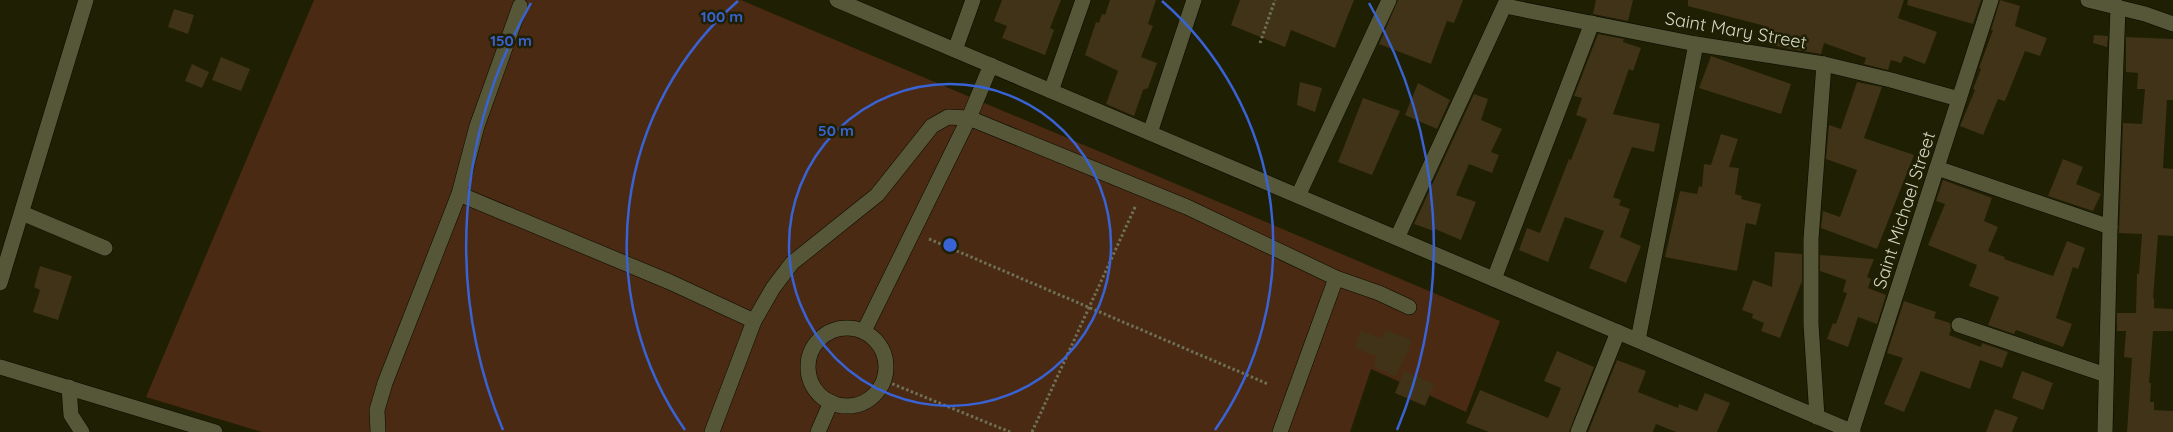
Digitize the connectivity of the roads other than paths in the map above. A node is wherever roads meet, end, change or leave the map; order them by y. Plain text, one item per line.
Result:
1 (86, 0) edge
2 (837, 0) edge
3 (973, 0) edge
4 (1084, 0) edge
5 (1194, 0) edge
6 (1388, 0) edge
7 (1991, 0) edge
8 (2088, 0) edge
9 (1506, 3) edge
10 (520, 6) dead end
11 (871, 7) edge
12 (2118, 7) junction
13 (2173, 7) edge
14 (2171, 23) edge
15 (1592, 24) junction
16 (1696, 44) junction
17 (955, 50) junction
18 (1824, 64) junction
19 (991, 65) junction
20 (1051, 91) junction
21 (1959, 99) junction
22 (969, 118) junction
23 (1150, 133) junction
24 (1937, 168) junction
25 (460, 194) junction
26 (1298, 196) junction
27 (22, 213) junction
28 (2110, 227) junction
29 (1396, 238) junction
30 (105, 248) dead end
31 (2, 266) edge
32 (1336, 278) junction
33 (1494, 279) junction
34 (0, 283) edge
35 (1409, 307) dead end
36 (754, 320) junction
37 (1959, 325) dead end
38 (864, 331) junction
39 (1618, 332) junction
40 (1638, 340) junction
41 (0, 367) edge
42 (2106, 375) junction
43 (69, 387) junction
44 (831, 402) junction
45 (1817, 416) junction
46 (82, 432) edge
47 (215, 432) edge
48 (378, 432) edge
49 (712, 432) edge
50 (818, 432) edge
51 (1280, 432) edge
52 (1578, 432) edge
53 (1853, 432) edge
54 (2105, 432) edge

1 - 27 street
2 - 11 street
3 - 17 street
4 - 20 street
5 - 23 street
6 - 26 street
7 - 21 street, Saint Michael Street
8 - 12 street
9 - 15 street, Saint Mary Street
9 - 29 street
10 - 25 street
11 - 17 street
12 - 14 street
12 - 28 street
13 - 14 street
15 - 16 street, Saint Mary Street
15 - 33 street
16 - 18 street, Saint Mary Street
16 - 40 street
17 - 19 street
18 - 21 street, Saint Mary Street
18 - 45 street
19 - 20 street
19 - 22 street
20 - 23 street
21 - 24 street, Saint Michael Street
22 - 32 street
22 - 36 street
22 - 38 street
23 - 26 street
24 - 28 street
24 - 53 street, Saint Michael Street
25 - 36 street
25 - 48 street
26 - 29 street
27 - 30 street
27 - 31 street
28 - 42 street
29 - 33 street
31 - 34 street
32 - 35 street
32 - 51 street
33 - 39 street
36 - 49 street
37 - 42 street
38 - 44 street
38 - 44 street
39 - 40 street
39 - 52 street
40 - 45 street
41 - 43 street
42 - 54 street
43 - 46 street
43 - 47 street
44 - 50 street
45 - 53 street

